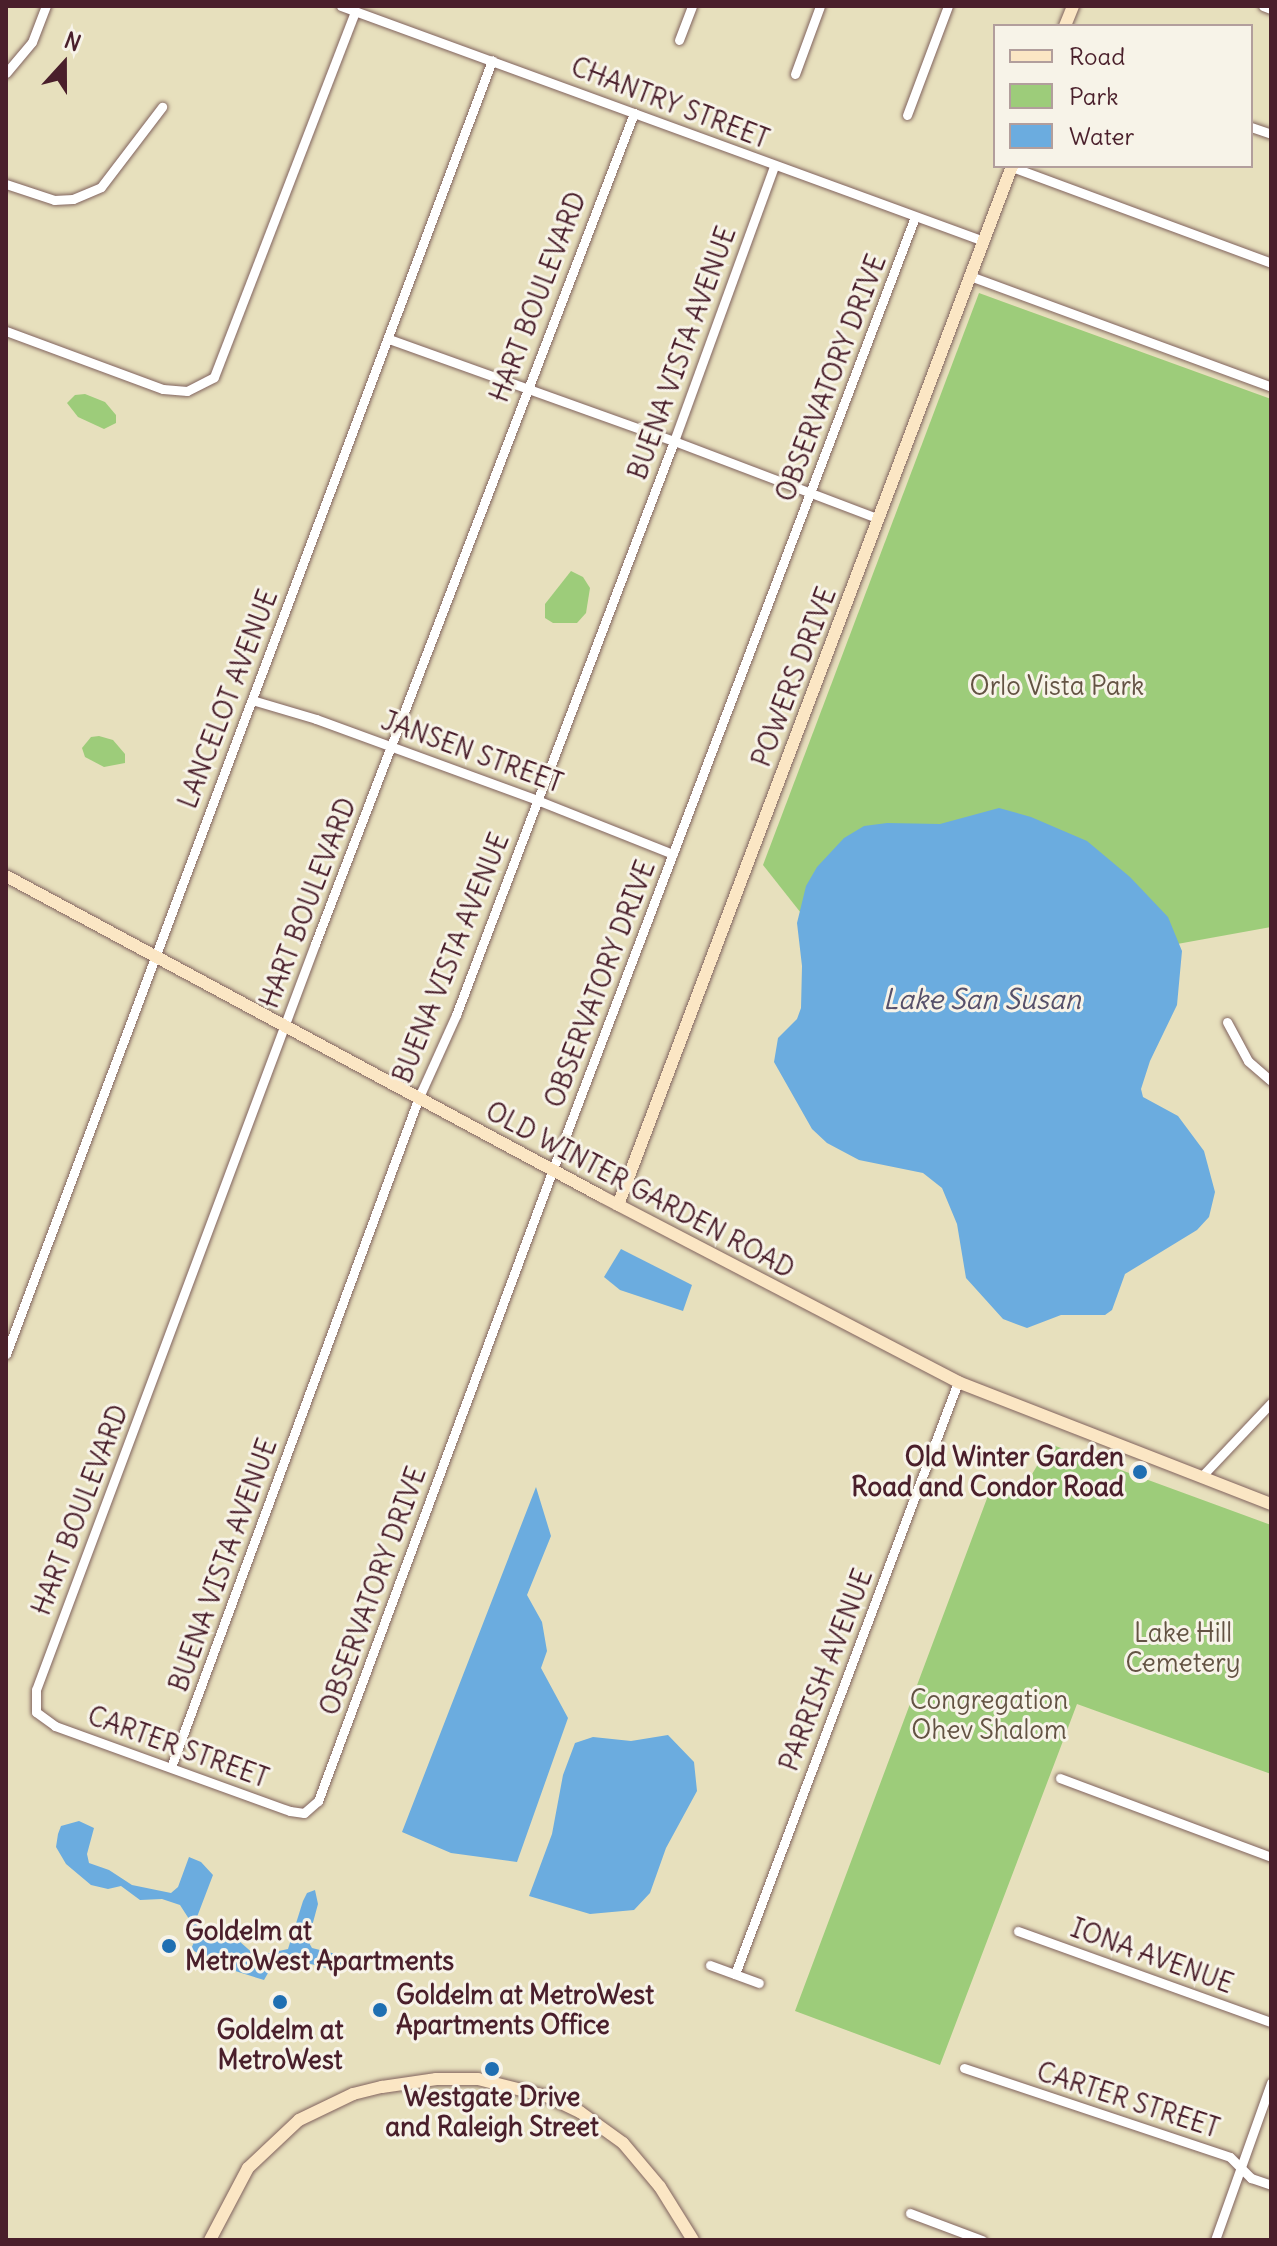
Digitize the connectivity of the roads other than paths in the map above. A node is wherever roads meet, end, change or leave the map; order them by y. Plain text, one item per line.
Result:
1 (46, 6) edge
2 (341, 6) edge
3 (692, 6) edge
4 (820, 6) edge
5 (948, 6) edge
6 (1263, 6) edge
7 (1271, 9) edge
8 (355, 11) junction
9 (679, 40) dead end
10 (492, 60) junction
11 (6, 73) edge
12 (795, 74) dead end
13 (162, 107) dead end
14 (634, 113) junction
15 (907, 115) dead end
16 (774, 166) junction
17 (1012, 168) edge
18 (1015, 168) edge
19 (6, 184) edge
20 (915, 217) junction
21 (984, 241) junction
22 (1271, 263) edge
23 (970, 276) junction
24 (6, 331) edge
25 (389, 339) junction
26 (527, 387) junction
27 (1271, 387) edge
28 (674, 441) junction
29 (811, 494) junction
30 (877, 518) junction
31 (252, 700) junction
32 (391, 746) junction
33 (537, 800) junction
34 (673, 854) junction
35 (6, 876) edge
36 (153, 955) junction
37 (1227, 1022) dead end
38 (286, 1026) junction
39 (1271, 1081) edge
40 (419, 1097) junction
41 (552, 1170) junction
42 (618, 1205) junction
43 (6, 1354) edge
44 (958, 1382) junction
45 (1271, 1403) edge
46 (1201, 1477) junction
47 (1271, 1504) edge
48 (36, 1712) joint
49 (171, 1767) junction
50 (1060, 1778) dead end
51 (310, 1811) joint
52 (1271, 1857) edge
53 (1018, 1931) dead end
54 (710, 1965) dead end
55 (735, 1974) junction
56 (759, 1983) dead end
57 (1271, 2022) edge
58 (964, 2068) dead end
59 (1271, 2083) edge
60 (1241, 2167) junction
61 (1271, 2185) edge
62 (910, 2213) dead end
63 (210, 2240) edge
64 (693, 2240) edge
65 (982, 2240) edge
66 (1215, 2240) edge

1 - 11 street
2 - 8 street, CHANTRY STREET
3 - 9 street
4 - 12 street
5 - 15 street
6 - 7 street
8 - 10 street, CHANTRY STREET
8 - 24 street
10 - 14 street, CHANTRY STREET
10 - 25 street, LANCELOT AVENUE
13 - 19 street
14 - 16 street, CHANTRY STREET
14 - 26 street, HART BOULEVARD
16 - 20 street, CHANTRY STREET
16 - 28 street, BUENA VISTA AVENUE
17 - 21 street, POWERS DRIVE
18 - 22 street
20 - 21 street, CHANTRY STREET
20 - 29 street, OBSERVATORY DRIVE
21 - 23 street, POWERS DRIVE
23 - 27 street
23 - 30 street, POWERS DRIVE
25 - 26 street
25 - 31 street, LANCELOT AVENUE
26 - 28 street
26 - 32 street, HART BOULEVARD
28 - 29 street
28 - 33 street, BUENA VISTA AVENUE
29 - 30 street
29 - 34 street, OBSERVATORY DRIVE
30 - 42 street, POWERS DRIVE
31 - 32 street, JANSEN STREET
31 - 36 street, LANCELOT AVENUE
32 - 33 street, JANSEN STREET
32 - 38 street, HART BOULEVARD
33 - 34 street, JANSEN STREET
33 - 40 street, BUENA VISTA AVENUE
34 - 41 street, OBSERVATORY DRIVE
35 - 36 street, OLD WINTER GARDEN ROAD
36 - 38 street, OLD WINTER GARDEN ROAD
36 - 43 street, LANCELOT AVENUE
37 - 39 street
38 - 40 street, OLD WINTER GARDEN ROAD
38 - 48 street, HART BOULEVARD
40 - 41 street, OLD WINTER GARDEN ROAD
40 - 49 street, BUENA VISTA AVENUE
41 - 42 street, OLD WINTER GARDEN ROAD
41 - 51 street, OBSERVATORY DRIVE
42 - 44 street, OLD WINTER GARDEN ROAD
44 - 46 street, OLD WINTER GARDEN ROAD
44 - 55 street, PARRISH AVENUE
45 - 46 street
46 - 47 street, OLD WINTER GARDEN ROAD
48 - 49 street, CARTER STREET
49 - 51 street, CARTER STREET
50 - 52 street
53 - 57 street, IONA AVENUE
54 - 55 street
55 - 56 street
58 - 60 street, CARTER STREET
59 - 60 street
60 - 61 street, CARTER STREET
60 - 66 street
62 - 65 street
63 - 64 street

